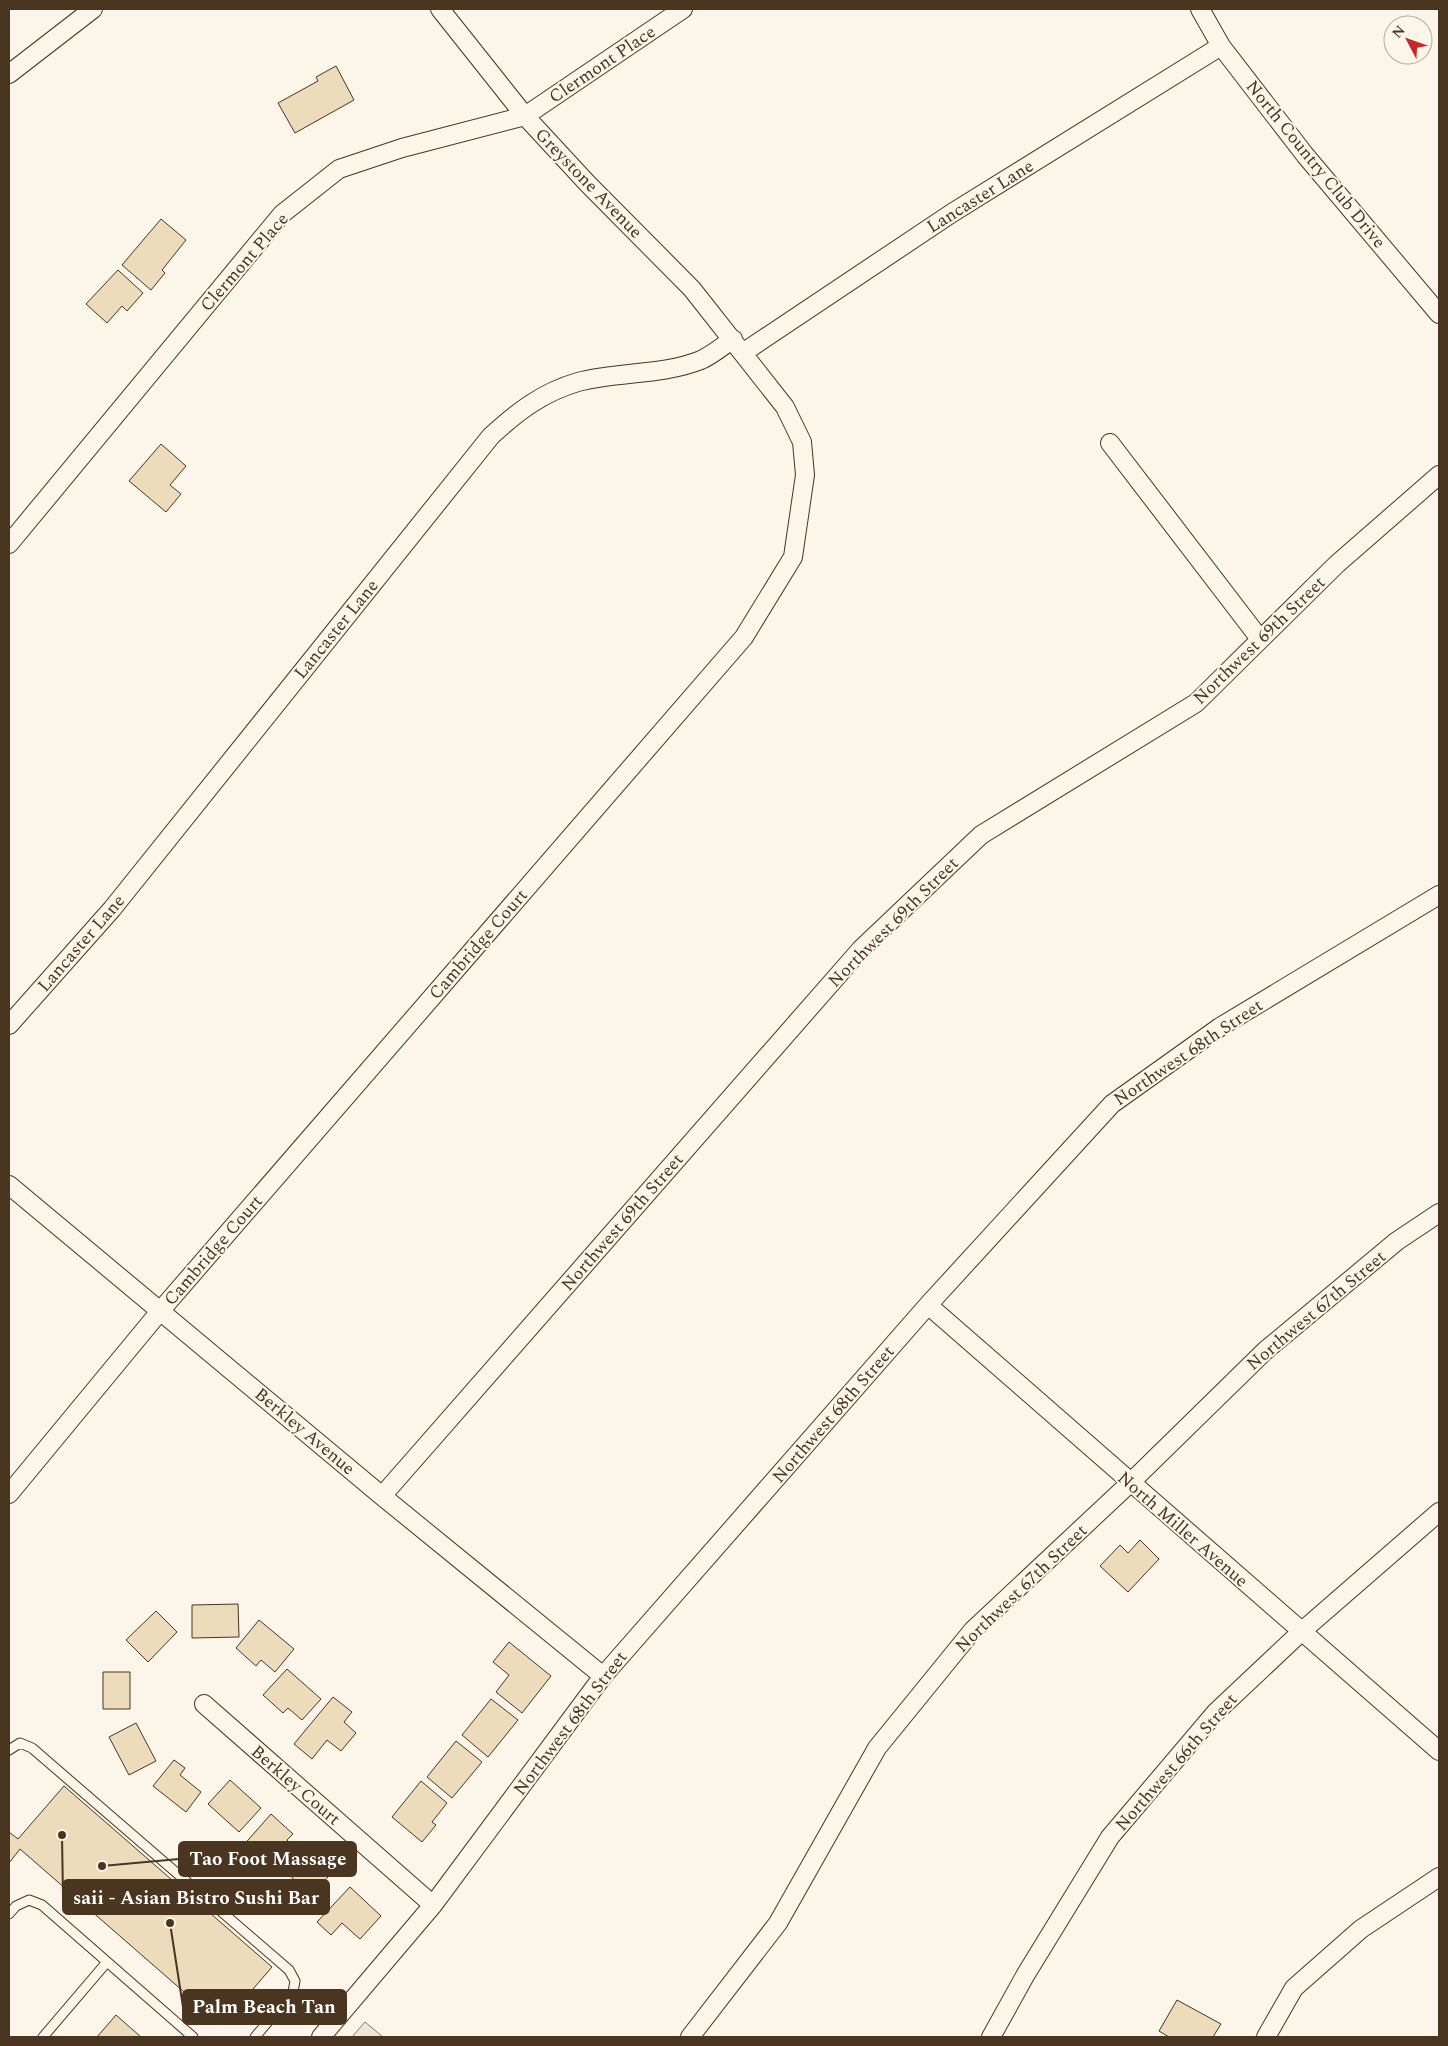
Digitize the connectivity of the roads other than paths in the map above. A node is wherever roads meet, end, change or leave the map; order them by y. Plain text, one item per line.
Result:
1 (93, 9) edge
2 (440, 9) edge
3 (683, 9) edge
4 (1200, 9) edge
5 (1221, 46) junction
6 (9, 74) edge
7 (525, 116) junction
8 (1439, 314) edge
9 (738, 346) junction
10 (1110, 443) dead end
11 (1439, 475) edge
12 (9, 544) edge
13 (1260, 639) junction
14 (1439, 895) edge
15 (9, 1025) edge
16 (9, 1185) edge
17 (1439, 1213) edge
18 (928, 1305) junction
19 (161, 1310) junction
20 (1130, 1483) junction
21 (9, 1494) edge
22 (382, 1496) junction
23 (1439, 1512) edge
24 (1301, 1632) junction
25 (603, 1676) junction
26 (204, 1704) dead end
27 (9, 1750) edge
28 (1439, 1751) edge
29 (1439, 1877) edge
30 (433, 1905) junction
31 (9, 1914) edge
32 (107, 1962) junction
33 (293, 1992) junction
34 (326, 2031) edge
35 (43, 2037) edge
36 (193, 2037) edge
37 (255, 2037) edge
38 (690, 2037) edge
39 (991, 2037) edge
40 (1266, 2037) edge

1 - 6 street
2 - 7 street, Greystone Avenue
3 - 7 street, Clermont Place
4 - 5 street, North Country Club Drive
5 - 8 street, North Country Club Drive
5 - 9 street, Lancaster Lane
7 - 9 street, Greystone Avenue
7 - 12 street, Clermont Place
9 - 15 street, Lancaster Lane
9 - 19 street, Cambridge Court
10 - 13 street
11 - 13 street, Northwest 69th Street
13 - 22 street, Northwest 69th Street
14 - 18 street, Northwest 68th Street
16 - 19 street, Berkley Avenue
17 - 20 street, Northwest 67th Street
18 - 20 street, North Miller Avenue
18 - 25 street, Northwest 68th Street
19 - 21 street, Cambridge Court
19 - 22 street, Berkley Avenue
20 - 24 street, North Miller Avenue
20 - 38 street, Northwest 67th Street
22 - 25 street, Berkley Avenue
23 - 24 street, Northwest 66th Street
24 - 28 street, North Miller Avenue
24 - 39 street, Northwest 66th Street
25 - 30 street, Northwest 68th Street
26 - 30 street, Berkley Court
27 - 33 lane
29 - 40 street
30 - 34 street, Northwest 68th Street
31 - 32 lane
32 - 35 lane
32 - 36 lane
33 - 34 lane
33 - 37 lane

